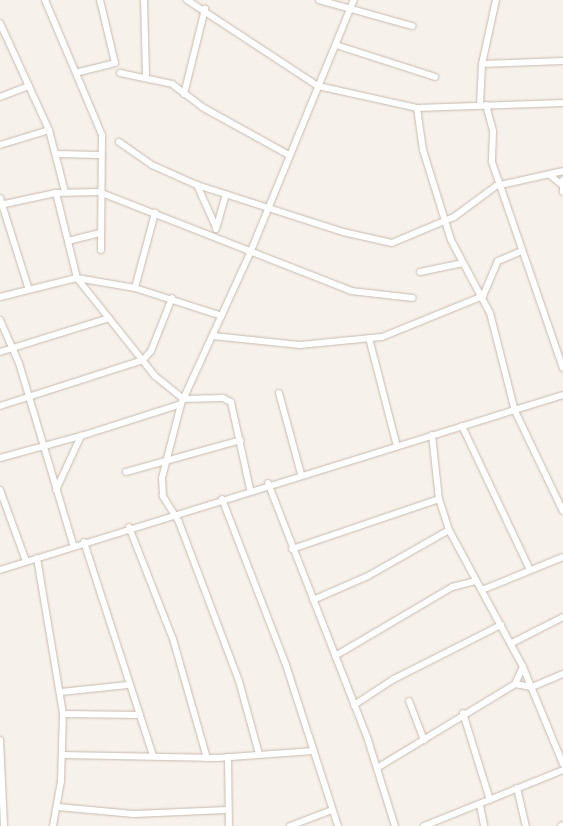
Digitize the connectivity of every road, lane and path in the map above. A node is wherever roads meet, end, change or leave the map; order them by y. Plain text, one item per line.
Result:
1 (45, 0) edge
2 (100, 0) edge
3 (144, 0) edge
4 (187, 0) edge
5 (319, 0) edge
6 (354, 0) edge
7 (496, 0) edge
8 (205, 8) junction
9 (351, 8) junction
10 (0, 23) edge
11 (412, 26) dead end
12 (336, 45) junction
13 (563, 61) edge
14 (482, 64) junction
15 (79, 72) junction
16 (120, 73) dead end
17 (434, 76) dead end
18 (146, 77) junction
19 (29, 86) junction
20 (318, 86) junction
21 (184, 94) junction
22 (0, 97) edge
23 (563, 103) edge
24 (483, 105) junction
25 (418, 108) junction
26 (49, 130) junction
27 (119, 142) dead end
28 (0, 145) edge
29 (56, 154) junction
30 (99, 155) junction
31 (289, 155) junction
32 (563, 171) edge
33 (552, 176) junction
34 (501, 184) junction
35 (197, 185) junction
36 (562, 186) edge
37 (65, 192) junction
38 (99, 192) junction
39 (56, 193) junction
40 (226, 194) junction
41 (1, 202) edge
42 (268, 207) junction
43 (155, 213) junction
44 (446, 221) junction
45 (216, 228) junction
46 (100, 233) junction
47 (214, 235) junction
48 (68, 241) junction
49 (101, 250) dead end
50 (521, 251) junction
51 (250, 253) junction
52 (463, 264) junction
53 (420, 272) dead end
54 (77, 278) junction
55 (135, 288) junction
56 (29, 290) junction
57 (483, 296) junction
58 (0, 297) edge
59 (172, 298) junction
60 (413, 298) dead end
61 (222, 316) junction
62 (109, 318) junction
63 (0, 320) edge
64 (214, 336) junction
65 (369, 338) junction
66 (13, 349) junction
67 (0, 352) edge
68 (143, 360) junction
69 (563, 368) edge
70 (279, 393) dead end
71 (562, 396) edge
72 (29, 399) junction
73 (182, 401) junction
74 (0, 406) edge
75 (515, 411) junction
76 (462, 426) junction
77 (432, 435) junction
78 (80, 436) junction
79 (241, 440) junction
80 (45, 445) junction
81 (397, 446) junction
82 (0, 458) edge
83 (165, 463) junction
84 (126, 472) dead end
85 (301, 474) junction
86 (268, 483) junction
87 (250, 489) junction
88 (0, 490) edge
89 (55, 491) junction
90 (222, 499) junction
91 (439, 500) junction
92 (563, 512) edge
93 (172, 513) junction
94 (129, 527) junction
95 (449, 530) junction
96 (84, 542) junction
97 (73, 544) junction
98 (292, 549) junction
99 (563, 557) edge
100 (37, 558) junction
101 (26, 561) junction
102 (529, 568) junction
103 (0, 570) edge
104 (476, 580) junction
105 (482, 590) junction
106 (313, 600) junction
107 (563, 617) edge
108 (501, 625) junction
109 (512, 643) junction
110 (335, 656) junction
111 (523, 667) junction
112 (563, 674) edge
113 (515, 684) junction
114 (128, 685) junction
115 (532, 687) junction
116 (61, 692) junction
117 (409, 701) dead end
118 (354, 706) junction
119 (463, 713) junction
120 (63, 714) junction
121 (140, 715) junction
122 (0, 740) edge
123 (424, 740) junction
124 (314, 751) junction
125 (259, 754) junction
126 (63, 755) junction
127 (153, 756) junction
128 (228, 757) junction
129 (207, 758) junction
130 (563, 764) edge
131 (377, 768) junction
132 (563, 770) edge
133 (517, 788) junction
134 (490, 800) junction
135 (480, 805) junction
136 (58, 807) junction
137 (227, 810) junction
138 (332, 810) junction
139 (4, 826) edge
140 (53, 826) edge
141 (229, 826) edge
142 (290, 826) edge
143 (338, 826) edge
144 (396, 826) edge
145 (424, 826) edge
146 (484, 826) edge
147 (526, 826) edge

1 - 15 street
2 - 15 street
3 - 18 street
4 - 8 street
5 - 9 street
6 - 9 street
7 - 14 street
8 - 20 street
8 - 21 street
9 - 11 street
9 - 12 street
10 - 19 street
12 - 17 street
12 - 20 street
13 - 14 street
14 - 24 street
15 - 30 street
16 - 18 street
18 - 21 street
19 - 22 street
19 - 26 street
20 - 25 street
20 - 31 street
21 - 31 street
23 - 24 street
24 - 25 street
24 - 34 street
25 - 44 street
26 - 28 street
26 - 29 street
27 - 35 street
29 - 30 street
29 - 37 street
30 - 38 street
31 - 42 street
32 - 33 street
33 - 34 street
33 - 36 street
34 - 44 street
34 - 50 street
35 - 40 street
35 - 45 street
37 - 38 street
37 - 39 street
38 - 43 street
38 - 46 street
39 - 41 street
39 - 48 street
40 - 42 street
40 - 45 street
41 - 56 street
42 - 44 street
42 - 51 street
43 - 47 street
43 - 55 street
44 - 52 street
45 - 47 street
46 - 48 street
46 - 49 street
47 - 51 street
48 - 54 street
50 - 57 street
50 - 69 street
51 - 60 street
51 - 61 street
52 - 53 street
52 - 57 street
54 - 55 street
54 - 56 street
54 - 62 street
55 - 59 street
56 - 58 street
57 - 65 street
57 - 75 street
59 - 61 street
59 - 68 street
61 - 64 street
62 - 66 street
62 - 68 street
63 - 66 street
64 - 65 street
64 - 73 street
65 - 81 street
66 - 67 street
66 - 72 street
68 - 72 street
68 - 73 street
70 - 85 street
71 - 75 street
72 - 74 street
72 - 80 street
73 - 78 street
73 - 79 street
73 - 83 street
75 - 76 street
75 - 92 street
76 - 77 street
76 - 102 street
77 - 81 street
77 - 91 street
78 - 80 street
78 - 89 street
79 - 83 street
79 - 87 street
80 - 82 street
80 - 89 street
81 - 85 street
83 - 84 street
83 - 93 street
85 - 86 street
86 - 87 street
86 - 98 street
87 - 90 street
88 - 101 street
89 - 97 street
90 - 93 street
90 - 124 street
91 - 95 street
91 - 98 street
93 - 94 street
93 - 125 street
94 - 96 street
94 - 129 street
95 - 104 street
95 - 106 street
96 - 97 street
96 - 114 street
97 - 100 street
98 - 106 street
99 - 102 street
100 - 101 street
100 - 116 street
101 - 103 street
102 - 105 street
104 - 105 street
104 - 110 street
105 - 108 street
106 - 110 street
107 - 109 street
108 - 109 street
108 - 118 street
109 - 111 street
110 - 118 street
111 - 113 street
111 - 115 street
112 - 115 street
113 - 115 street
113 - 119 street
114 - 116 street
114 - 121 street
115 - 130 street
116 - 120 street
117 - 123 street
118 - 131 street
119 - 123 street
119 - 134 street
120 - 121 street
120 - 126 street
121 - 127 street
122 - 139 street
123 - 131 street
124 - 125 street
124 - 138 street
125 - 128 street
126 - 127 street
126 - 136 street
127 - 129 street
128 - 129 street
128 - 137 street
131 - 144 street
132 - 133 street
133 - 134 street
133 - 147 street
134 - 135 street
135 - 145 street
135 - 146 street
136 - 137 street
136 - 140 street
137 - 141 street
138 - 142 street
138 - 143 street

